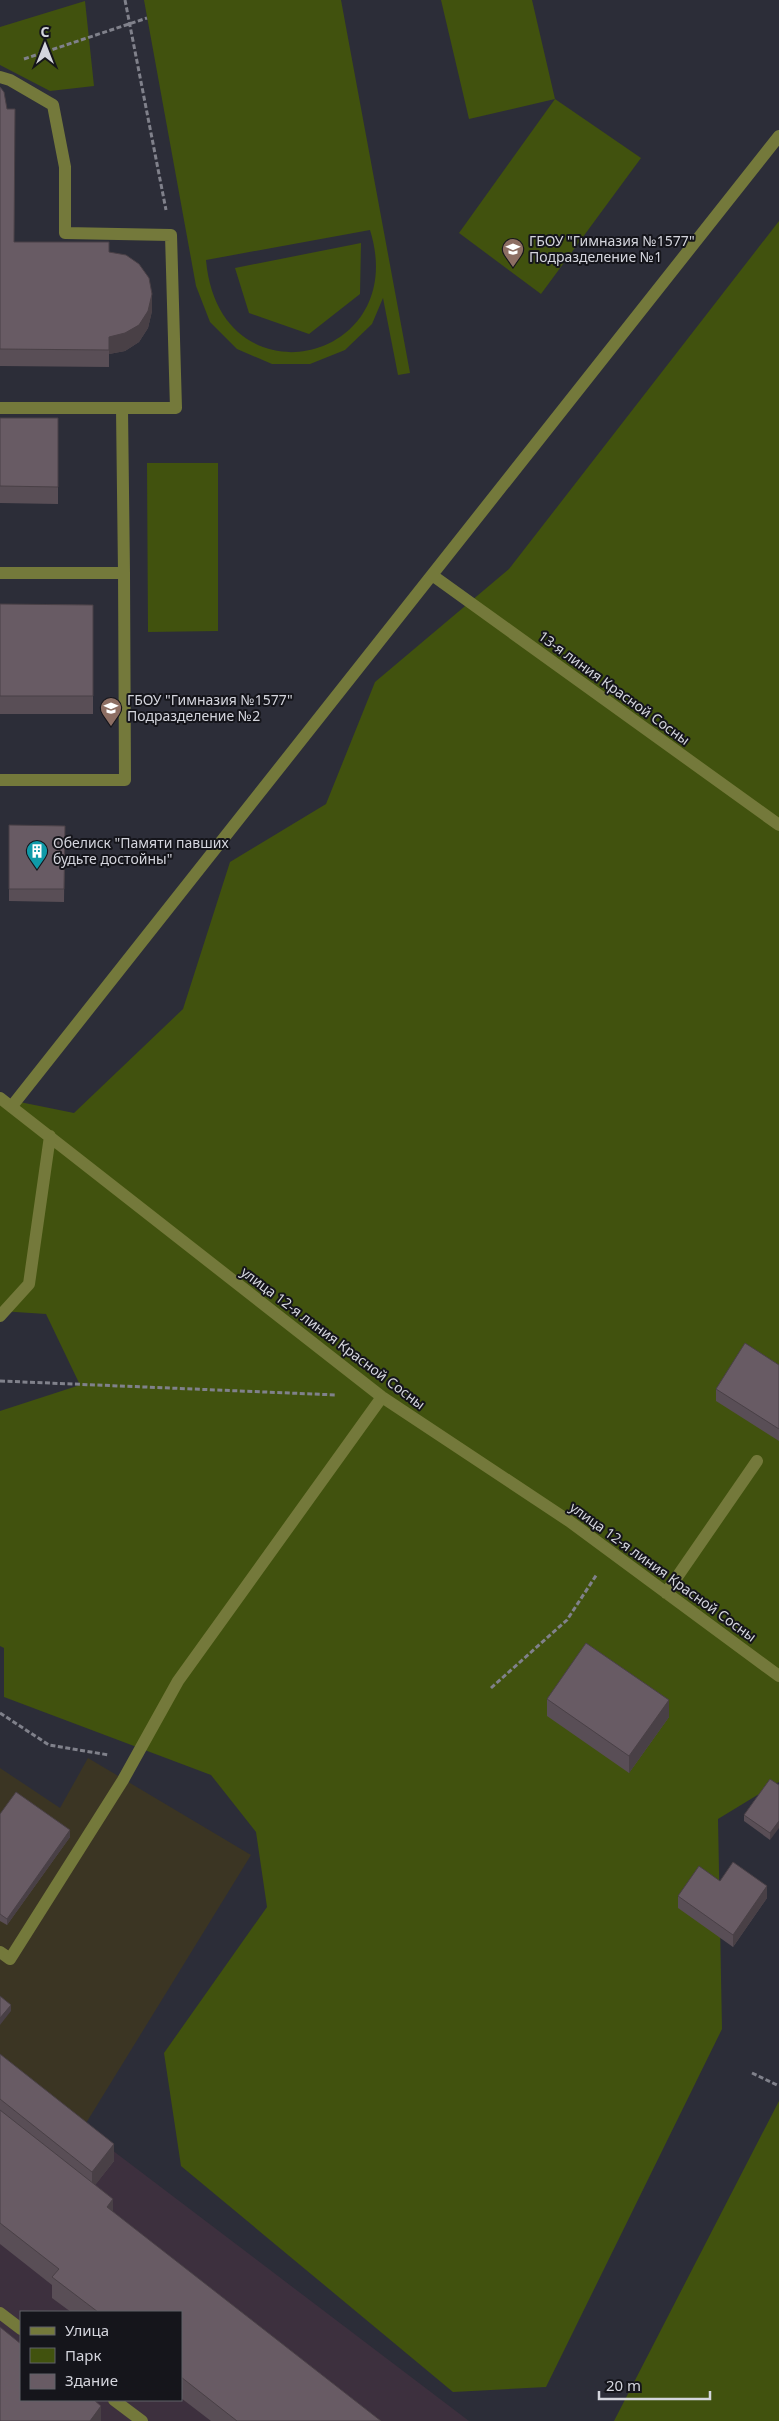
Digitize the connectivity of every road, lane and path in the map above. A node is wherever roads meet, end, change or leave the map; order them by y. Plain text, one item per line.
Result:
1 (125, 0) edge
2 (147, 18) dead end
3 (129, 24) junction
4 (18, 60) dead end
5 (0, 77) edge
6 (779, 136) edge
7 (171, 235) junction
8 (0, 408) edge
9 (122, 409) junction
10 (0, 573) edge
11 (124, 573) junction
12 (432, 575) junction
13 (0, 780) edge
14 (779, 826) edge
15 (0, 1098) edge
16 (12, 1106) junction
17 (50, 1136) junction
18 (0, 1316) edge
19 (0, 1382) edge
20 (382, 1397) junction
21 (757, 1461) dead end
22 (611, 1552) junction
23 (666, 1593) junction
24 (779, 1676) edge
25 (491, 1688) dead end
26 (0, 1712) edge
27 (135, 1759) junction
28 (0, 1952) edge
29 (752, 2074) dead end
30 (779, 2086) edge
31 (0, 2314) edge
32 (20, 2329) edge
33 (115, 2401) edge
34 (142, 2421) edge

1 - 3 path
2 - 3 path
3 - 4 path
3 - 7 path
5 - 7 lane
6 - 12 lane
7 - 9 lane
8 - 9 lane
9 - 11 lane
10 - 11 lane
11 - 13 lane
12 - 14 lane, 13-я линия Красной Сосны
12 - 16 lane
15 - 16 lane, улица 12-я линия Красной Сосны
16 - 17 lane, улица 12-я линия Красной Сосны
17 - 18 lane
17 - 20 lane, улица 12-я линия Красной Сосны
19 - 20 path
20 - 22 lane, улица 12-я линия Красной Сосны
20 - 27 lane
21 - 23 lane
22 - 23 lane, улица 12-я линия Красной Сосны
22 - 25 path
23 - 24 lane, улица 12-я линия Красной Сосны
26 - 27 path
27 - 28 lane
29 - 30 path
31 - 32 lane
33 - 34 lane

